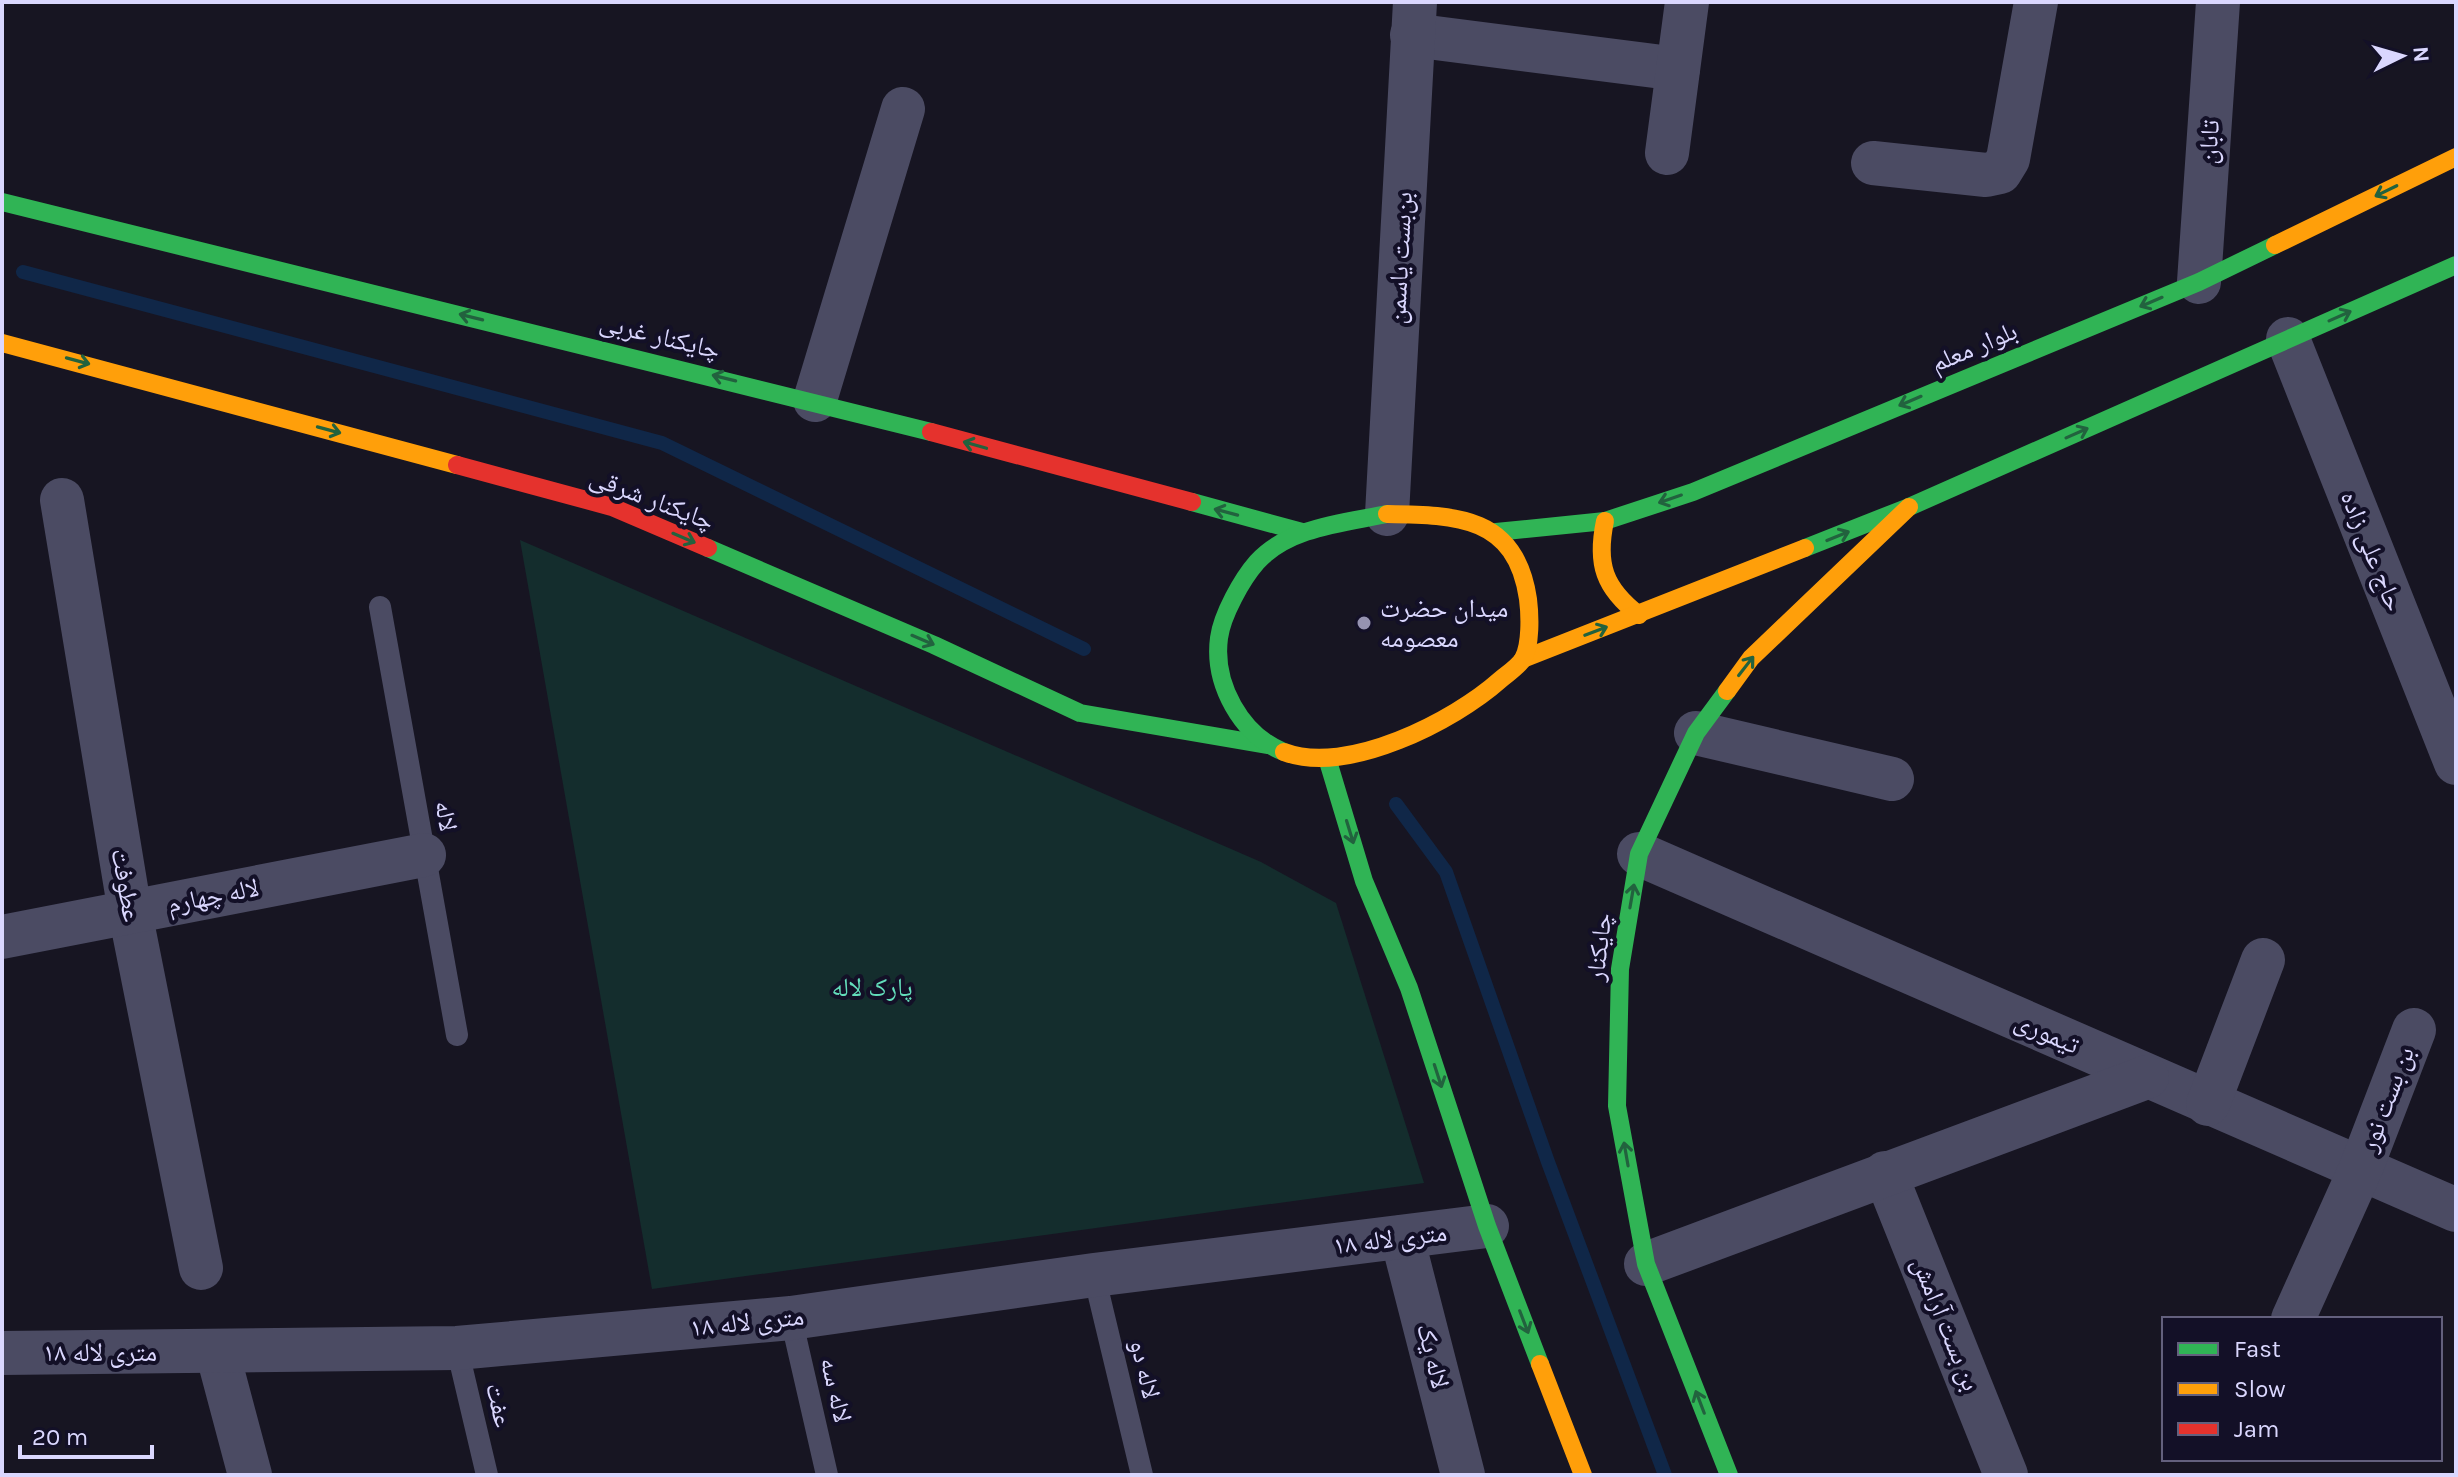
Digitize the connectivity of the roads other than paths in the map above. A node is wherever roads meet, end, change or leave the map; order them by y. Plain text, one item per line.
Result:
1 (1687, 2) edge
2 (2036, 2) edge
3 (2218, 2) edge
4 (1414, 19) edge
5 (1678, 69) junction
6 (903, 109) dead end
7 (1667, 153) dead end
8 (2456, 157) edge
9 (1873, 163) dead end
10 (2, 202) edge
11 (2456, 265) edge
12 (2199, 282) junction
13 (2288, 339) junction
14 (2, 343) edge
15 (815, 400) junction
16 (62, 500) dead end
17 (1909, 507) junction
18 (1387, 514) junction
19 (1605, 521) junction
20 (1302, 532) junction
21 (1496, 532) junction
22 (380, 607) dead end
23 (1639, 615) junction
24 (1523, 659) junction
25 (1696, 733) junction
26 (1267, 745) junction
27 (1327, 758) junction
28 (2456, 763) edge
29 (1892, 779) dead end
30 (1639, 854) junction
31 (424, 855) junction
32 (130, 912) junction
33 (2, 937) edge
34 (2263, 960) dead end
35 (2414, 1030) dead end
36 (457, 1035) dead end
37 (2147, 1077) junction
38 (2208, 1104) junction
39 (2361, 1168) junction
40 (1885, 1173) junction
41 (2456, 1210) edge
42 (1487, 1226) junction
43 (1402, 1237) junction
44 (1646, 1264) junction
45 (201, 1268) dead end
46 (1094, 1275) junction
47 (2294, 1317) edge
48 (791, 1318) junction
49 (457, 1348) junction
50 (217, 1351) junction
51 (2, 1353) edge
52 (250, 1475) edge
53 (487, 1475) edge
54 (827, 1475) edge
55 (1142, 1475) edge
56 (1463, 1475) edge
57 (1583, 1475) edge
58 (1729, 1475) edge
59 (2006, 1475) edge

1 - 5 street
2 - 9 street
3 - 12 street, تابان
4 - 5 street
4 - 18 street, بن‌بست یاسمن
5 - 7 street
6 - 15 street
8 -> 12 main road, بلوار معلم
15 -> 10 main road, چایکنار غربی
13 -> 11 main road
12 -> 19 main road, بلوار معلم
17 -> 13 main road
13 - 28 street, حاج علی زاده
14 -> 26 main road, چایکنار شرقی
20 -> 15 main road, چایکنار غربی
16 - 32 street, عطوفت
23 -> 17 main road
25 -> 17 main road, چایکنار
18 - 20 main road
18 - 21 main road
19 - 21 main road, بلوار معلم
19 - 23 main road
20 - 26 main road
21 - 24 main road
22 - 31 lane, لاله
24 -> 23 main road
24 - 27 main road
25 - 29 street
25 - 30 main road, چایکنار
26 - 27 main road
27 -> 42 main road
30 - 37 street, تیموری
44 -> 30 main road, چایکنار
31 - 32 street, لاله چهارم
31 - 36 lane, لاله
32 - 33 street, لاله چهارم
32 - 45 street, عطوفت
34 - 38 street
35 - 39 street, بن بست نور
37 - 38 street, تیموری
37 - 40 street
38 - 39 street, تیموری
39 - 41 street, تیموری
39 - 47 street, بن بست نور
40 - 44 street
40 - 59 street, بن بست آرامش
42 - 43 street, ۱۸ متری لاله
42 -> 57 main road
43 - 46 street, ۱۸ متری لاله
43 - 56 street, لاله یک
58 -> 44 main road, چایکنار
46 - 48 street, ۱۸ متری لاله
46 - 55 lane, لاله دو
48 - 49 street, ۱۸ متری لاله
48 - 54 lane, لاله سه
49 - 50 street, ۱۸ متری لاله
49 - 53 lane, عفت
50 - 51 street, ۱۸ متری لاله
50 - 52 street

